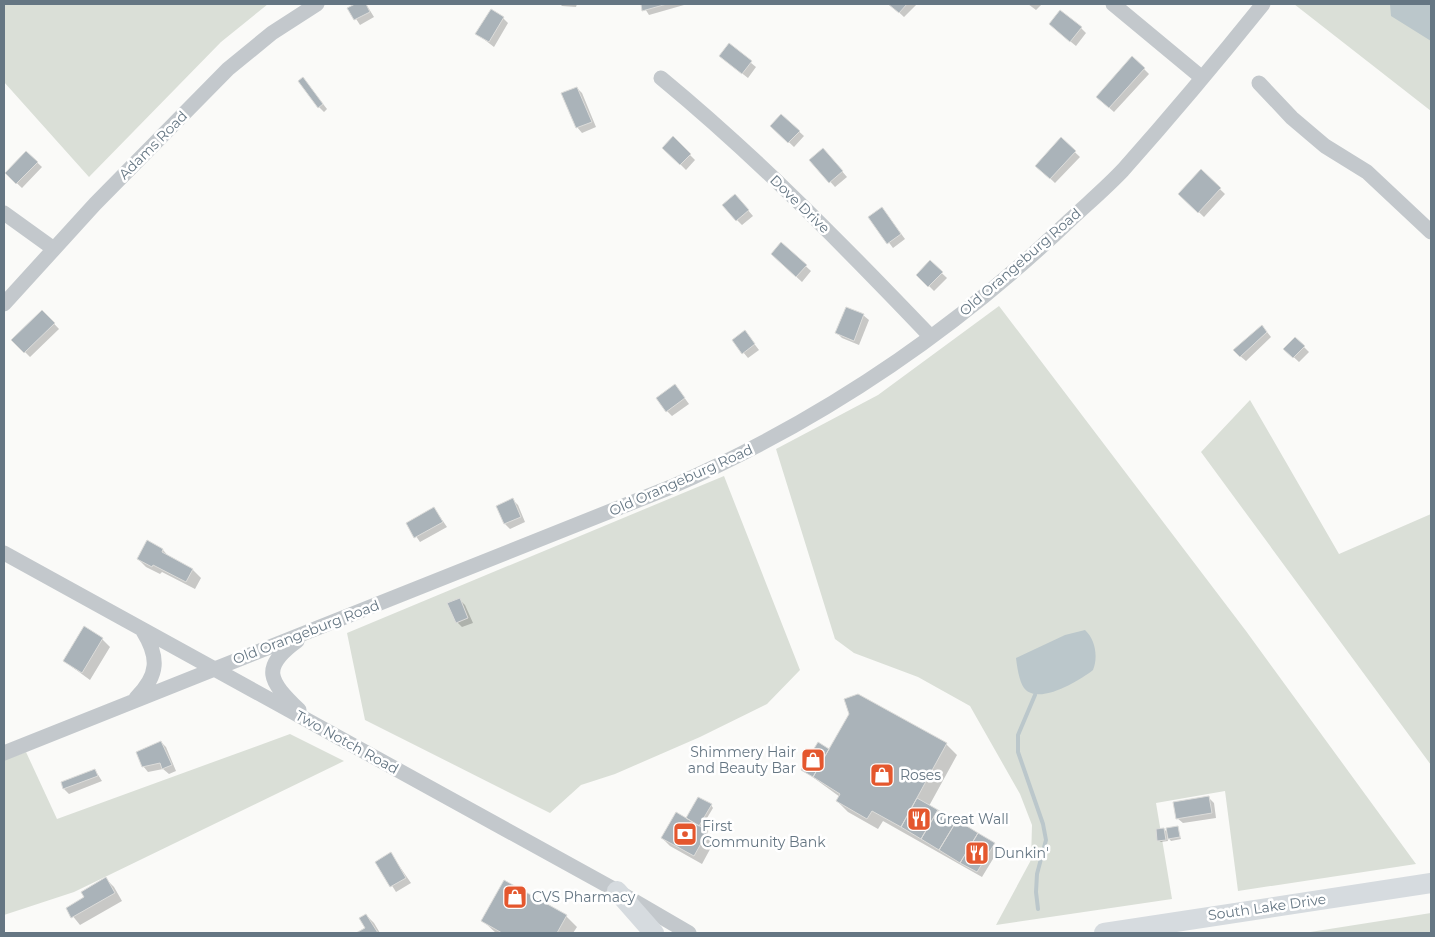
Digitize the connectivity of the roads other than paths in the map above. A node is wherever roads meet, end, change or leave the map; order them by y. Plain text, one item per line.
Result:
1 (317, 4) edge
2 (1113, 4) edge
3 (1263, 4) edge
4 (1201, 77) junction
5 (661, 78) dead end
6 (1260, 84) dead end
7 (4, 213) edge
8 (1431, 232) edge
9 (54, 249) junction
10 (4, 304) edge
11 (932, 337) junction
12 (4, 553) edge
13 (143, 631) junction
14 (310, 631) junction
15 (212, 668) junction
16 (132, 701) junction
17 (315, 725) junction
18 (4, 753) edge
19 (1431, 883) edge
20 (617, 891) junction
21 (654, 933) edge
22 (689, 933) edge
23 (1104, 933) edge

1 - 9 street, Adams Road
2 - 4 street
3 - 4 street, Old Orangeburg Road
4 - 11 street, Old Orangeburg Road
5 - 11 street, Dove Drive
6 - 8 street
7 - 9 street
9 - 10 street, Adams Road
11 - 14 street, Old Orangeburg Road
12 - 13 street, Two Notch Road
13 - 15 street, Two Notch Road
13 - 16 street
14 - 15 street, Old Orangeburg Road
14 - 17 street
15 - 16 street, Old Orangeburg Road
15 - 17 street, Two Notch Road
16 - 18 street, Old Orangeburg Road
17 - 20 street, Two Notch Road
19 - 23 main road, South Lake Drive
20 - 21 main road
20 - 22 street, Two Notch Road

